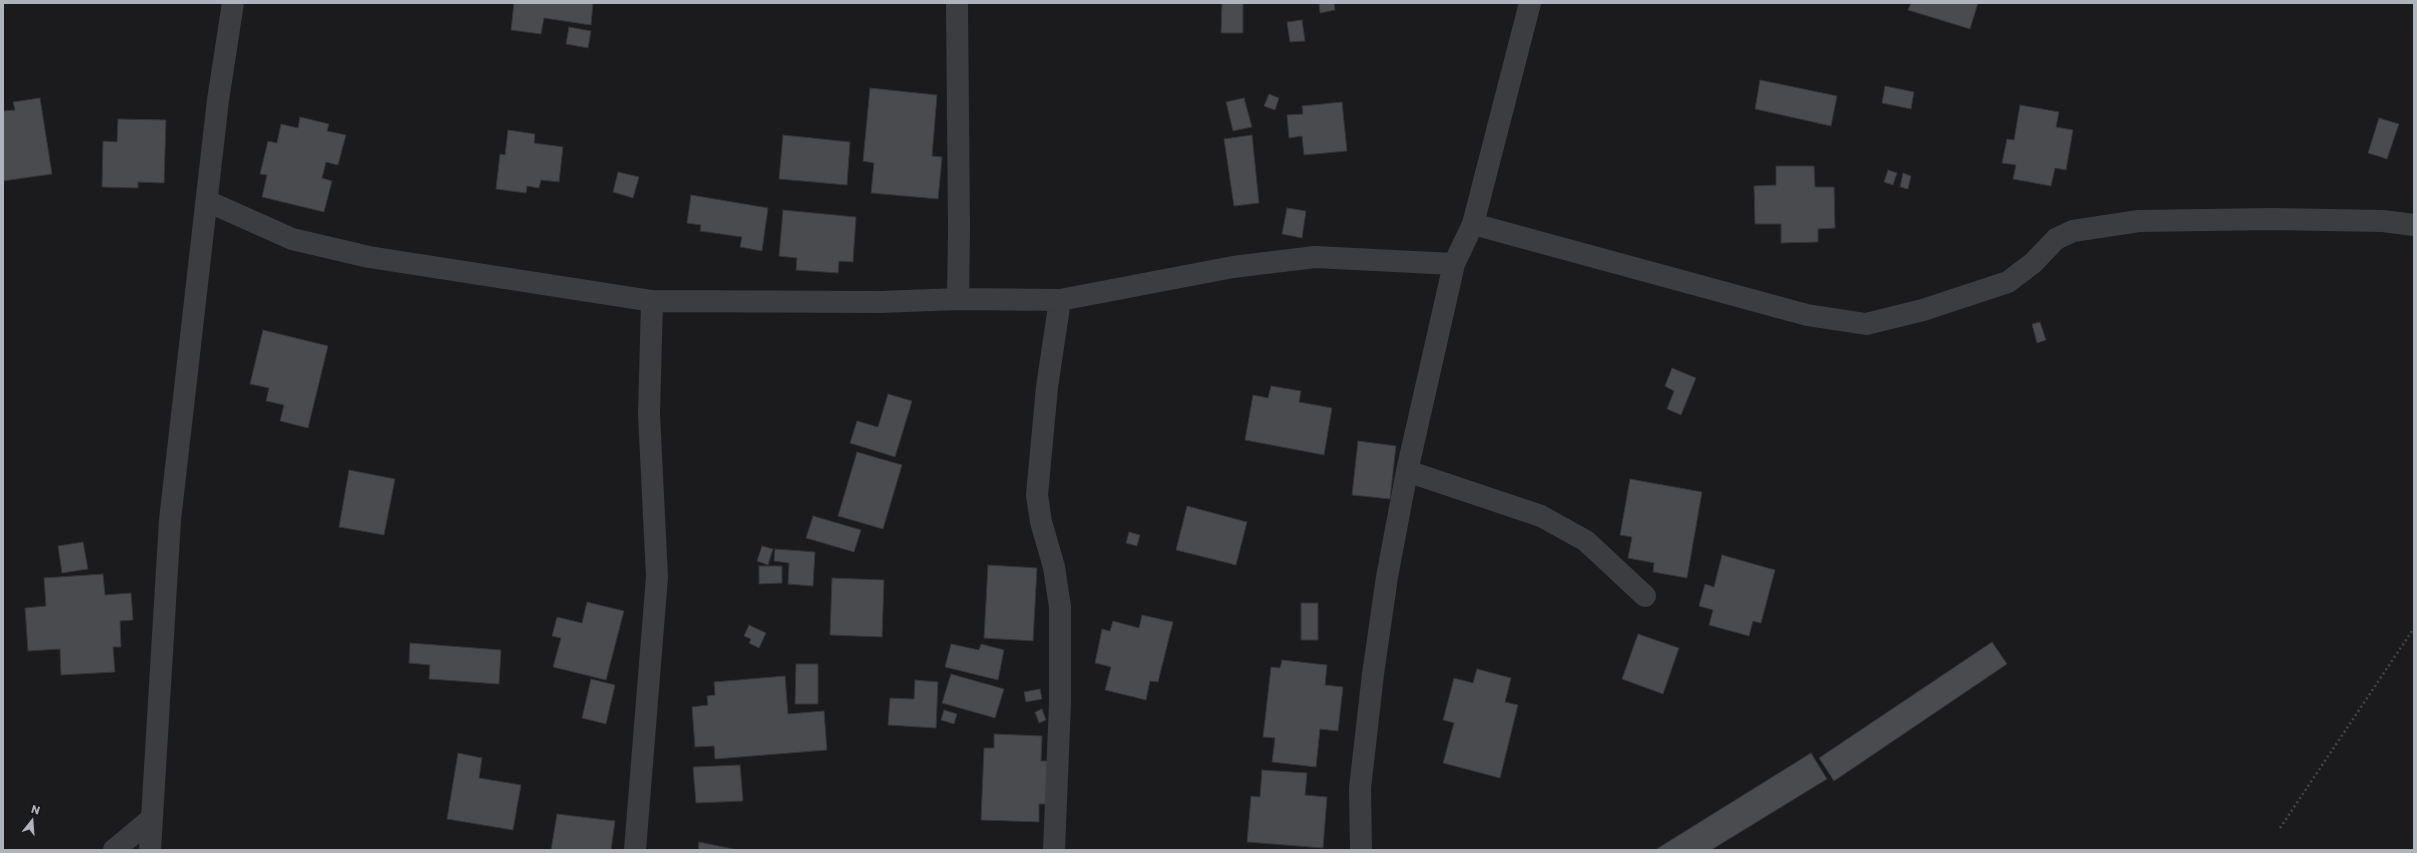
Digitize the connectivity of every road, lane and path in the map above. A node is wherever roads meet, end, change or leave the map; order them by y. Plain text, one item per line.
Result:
1 (233, 3) edge
2 (957, 3) edge
3 (1530, 3) edge
4 (207, 201) junction
5 (1474, 224) junction
6 (2414, 225) edge
7 (1454, 264) junction
8 (958, 299) junction
9 (1060, 300) junction
10 (652, 301) junction
11 (1407, 471) junction
12 (1645, 596) dead end
13 (2414, 628) edge
14 (150, 820) junction
15 (2280, 828) dead end
16 (114, 850) edge
17 (150, 850) edge
18 (635, 850) edge
19 (1054, 850) edge
20 (1361, 850) edge

1 - 4 street
2 - 8 street
3 - 5 street
4 - 10 street
4 - 14 street
5 - 6 street
5 - 7 street
7 - 9 street
7 - 11 street
8 - 9 street
8 - 10 street
9 - 19 street
10 - 18 street
11 - 12 street
11 - 20 street
13 - 15 path
14 - 16 street
14 - 17 street

